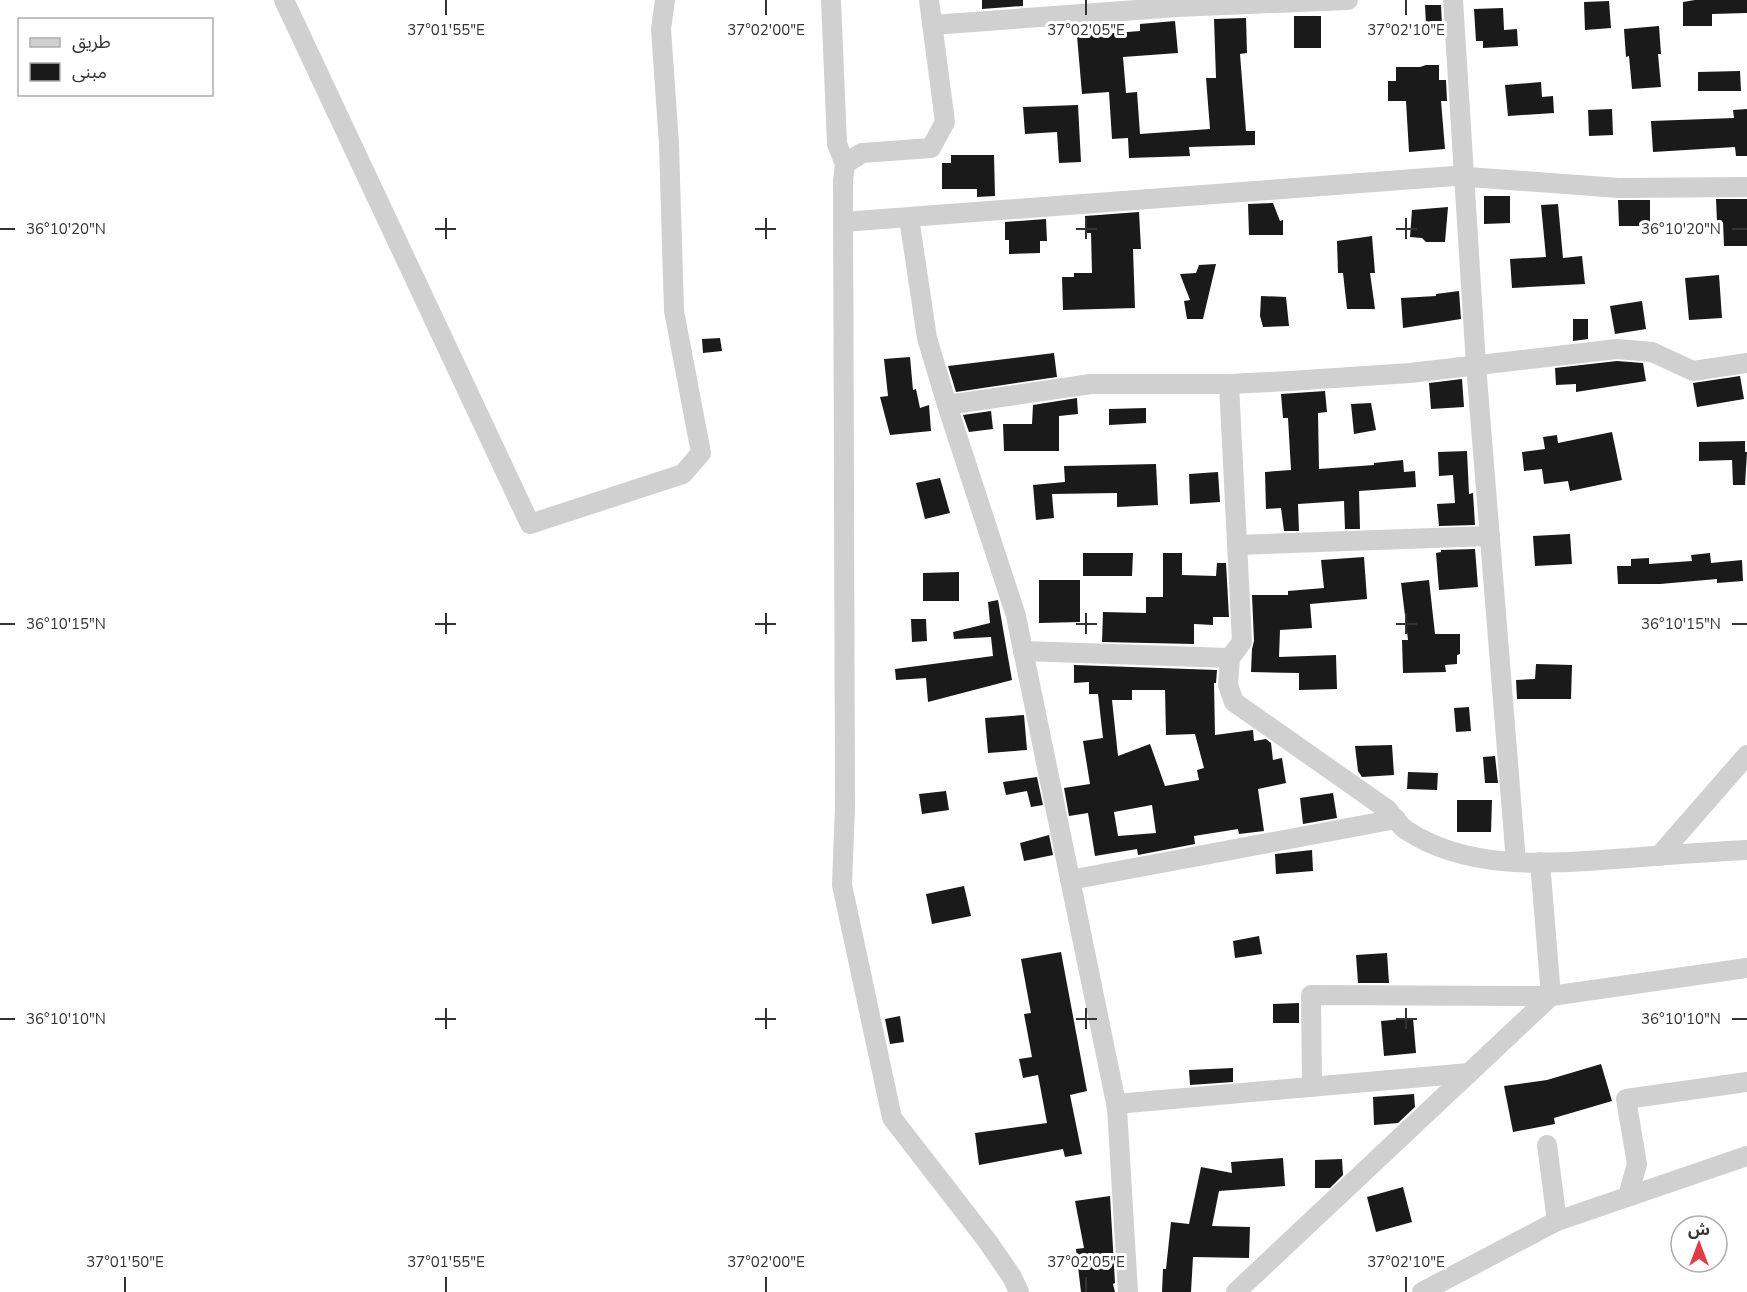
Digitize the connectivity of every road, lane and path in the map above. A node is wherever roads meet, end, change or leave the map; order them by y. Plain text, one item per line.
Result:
1 (284, 0) edge
2 (665, 0) edge
3 (831, 0) edge
4 (929, 0) edge
5 (1348, 0) edge
6 (1453, 0) edge
7 (1177, 3) edge
8 (932, 25) junction
9 (845, 164) junction
10 (1463, 177) junction
11 (1747, 186) edge
12 (909, 218) junction
13 (843, 222) junction
14 (1747, 363) edge
15 (1476, 365) junction
16 (1229, 384) junction
17 (946, 405) junction
18 (1490, 536) junction
19 (1238, 545) junction
20 (1023, 651) junction
21 (1230, 658) junction
22 (1747, 755) edge
23 (1396, 819) junction
24 (1747, 850) edge
25 (1659, 856) junction
26 (1516, 862) junction
27 (1540, 862) junction
28 (1070, 880) junction
29 (1747, 968) edge
30 (1551, 996) junction
31 (1469, 1073) junction
32 (1747, 1082) edge
33 (1312, 1087) junction
34 (1116, 1104) junction
35 (1547, 1145) dead end
36 (1747, 1156) edge
37 (1628, 1196) junction
38 (1557, 1221) junction
39 (1019, 1292) edge
40 (1128, 1292) edge
41 (1236, 1292) edge
42 (1422, 1292) edge

1 - 2 street
3 - 9 street
4 - 8 street
5 - 7 street
6 - 10 street
7 - 8 street
8 - 9 street
9 - 13 street
10 - 11 street
10 - 12 street
10 - 15 street
12 - 13 street
12 - 17 street
13 - 39 street
14 - 15 street
15 - 16 street
15 - 18 street
16 - 17 street
16 - 19 street
17 - 20 street
18 - 19 street
18 - 26 street
19 - 21 street
20 - 21 street
20 - 28 street
21 - 23 street
22 - 25 street
23 - 26 street
23 - 28 street
24 - 25 street
25 - 27 street
26 - 27 street
27 - 30 street
28 - 34 street
29 - 30 street
30 - 31 street
30 - 33 street
31 - 33 street
31 - 41 street
32 - 37 street
33 - 34 street
34 - 40 street
35 - 38 street
36 - 37 street
37 - 38 street
38 - 42 street

